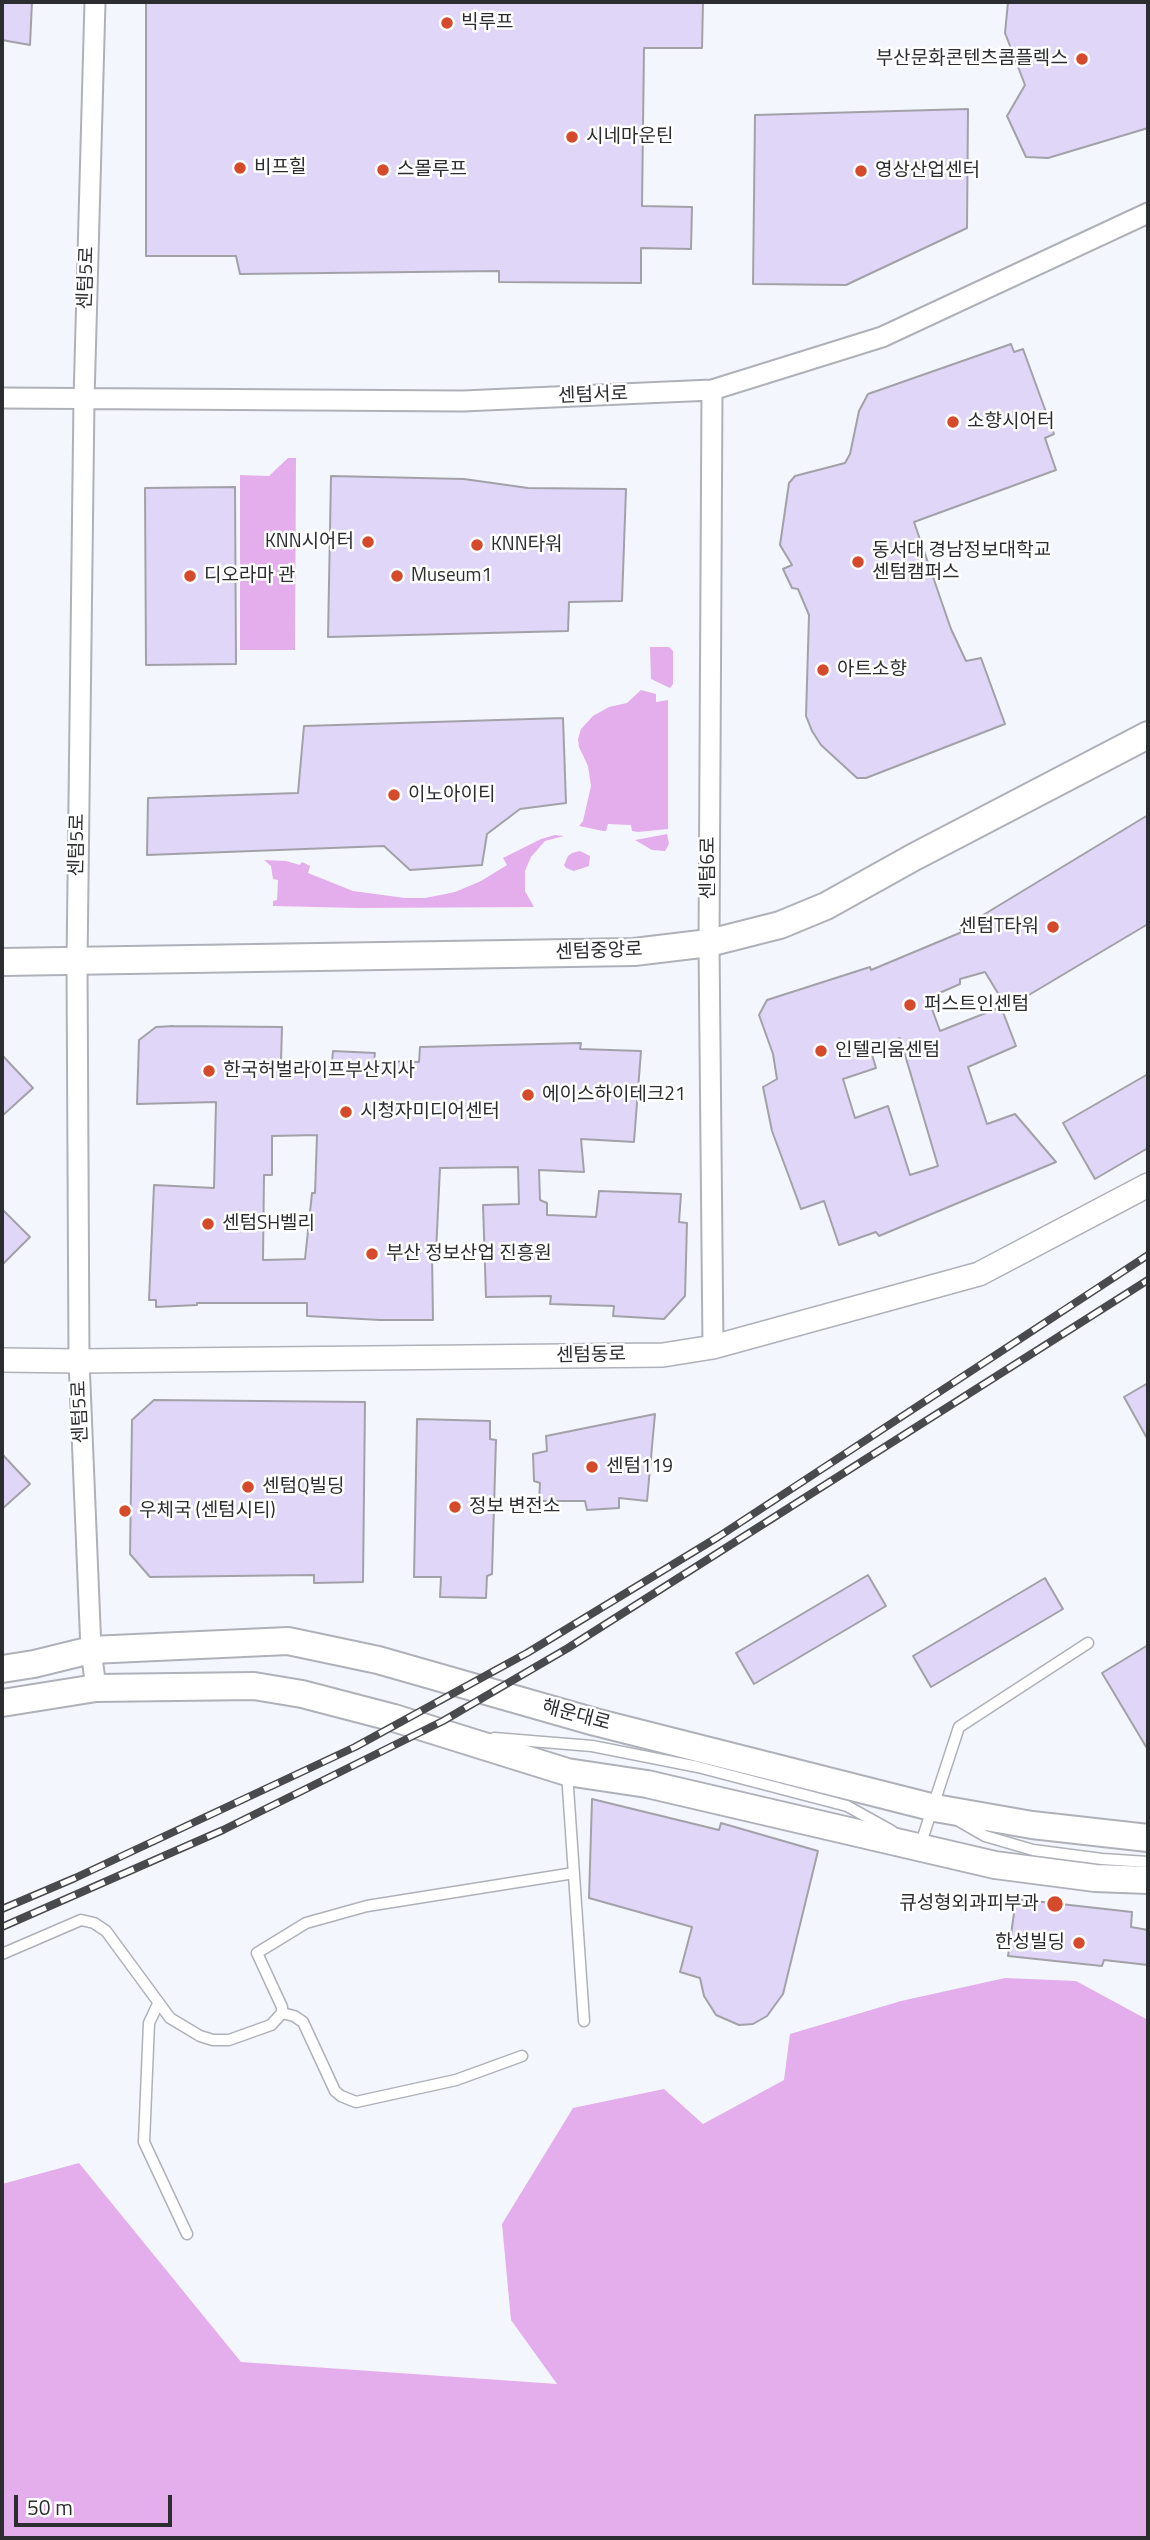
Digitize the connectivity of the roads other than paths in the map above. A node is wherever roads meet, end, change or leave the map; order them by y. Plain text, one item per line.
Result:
1 (95, 2) edge
2 (1148, 213) edge
3 (712, 390) junction
4 (2, 398) edge
5 (84, 399) junction
6 (1148, 735) edge
7 (709, 943) junction
8 (2, 962) edge
9 (77, 962) junction
10 (1148, 1185) edge
11 (713, 1347) junction
12 (2, 1360) edge
13 (79, 1362) junction
14 (1088, 1643) dead end
15 (90, 1650) junction
16 (2, 1669) edge
17 (96, 1688) junction
18 (2, 1703) edge
19 (448, 1735) junction
20 (567, 1772) junction
21 (935, 1808) junction
22 (1148, 1838) edge
23 (920, 1847) junction
24 (1148, 1862) edge
25 (574, 1873) junction
26 (1148, 1880) edge
27 (2, 1954) edge
28 (158, 2004) junction
29 (282, 2013) junction
30 (584, 2021) dead end
31 (522, 2056) dead end
32 (187, 2234) dead end

1 - 5 street, 센텀5로
2 - 3 street, 센텀서로
3 - 5 street, 센텀서로
3 - 7 street, 센텀6로
4 - 5 street, 센텀서로
5 - 9 street, 센텀5로
6 - 7 main road, 센텀중앙로
7 - 9 main road, 센텀중앙로
7 - 11 street, 센텀6로
8 - 9 main road, 센텀중앙로
9 - 13 street, 센텀5로
10 - 11 street, 센텀동로
11 - 13 street, 센텀동로
12 - 13 street, 센텀동로
13 - 15 street, 센텀5로
14 - 21 lane
15 - 16 main road, 해운대로
15 - 17 street, 센텀5로
15 - 21 main road, 해운대로
17 - 18 main road
17 - 19 main road
19 - 20 main road
19 - 23 lane
20 - 23 main road
20 - 25 lane
21 - 22 main road, 해운대로
21 - 23 lane
21 - 24 lane
23 - 26 main road
25 - 29 lane
25 - 30 lane
27 - 28 lane
28 - 29 lane
28 - 32 lane
29 - 31 lane

